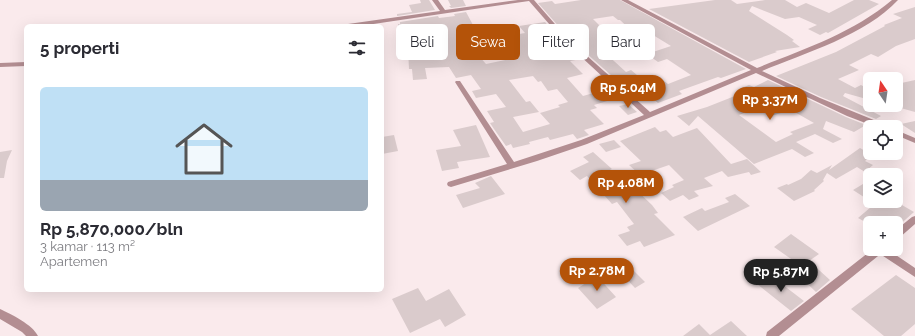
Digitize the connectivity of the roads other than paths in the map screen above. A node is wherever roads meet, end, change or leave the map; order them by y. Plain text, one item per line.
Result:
1 (435, 0) edge
2 (530, 0) edge
3 (624, 0) edge
4 (895, 0) edge
5 (494, 2) edge
6 (443, 12) junction
7 (362, 24) edge
8 (24, 64) edge
9 (0, 65) edge
10 (757, 70) junction
11 (458, 82) dead end
12 (649, 116) junction
13 (866, 120) edge
14 (903, 135) edge
15 (915, 141) edge
16 (512, 165) junction
17 (451, 184) dead end
18 (915, 219) edge
19 (903, 229) edge
20 (871, 256) edge
21 (890, 256) edge
22 (915, 273) edge
23 (0, 314) edge
24 (33, 336) edge
25 (771, 336) edge

1 - 6 street
2 - 5 street
2 - 12 street
3 - 10 street
4 - 10 street
5 - 6 street
6 - 7 street
8 - 9 street
10 - 12 street
10 - 13 street
11 - 16 street
12 - 16 street
14 - 15 street
16 - 17 street
18 - 19 street
20 - 25 street
21 - 22 street
23 - 24 street

